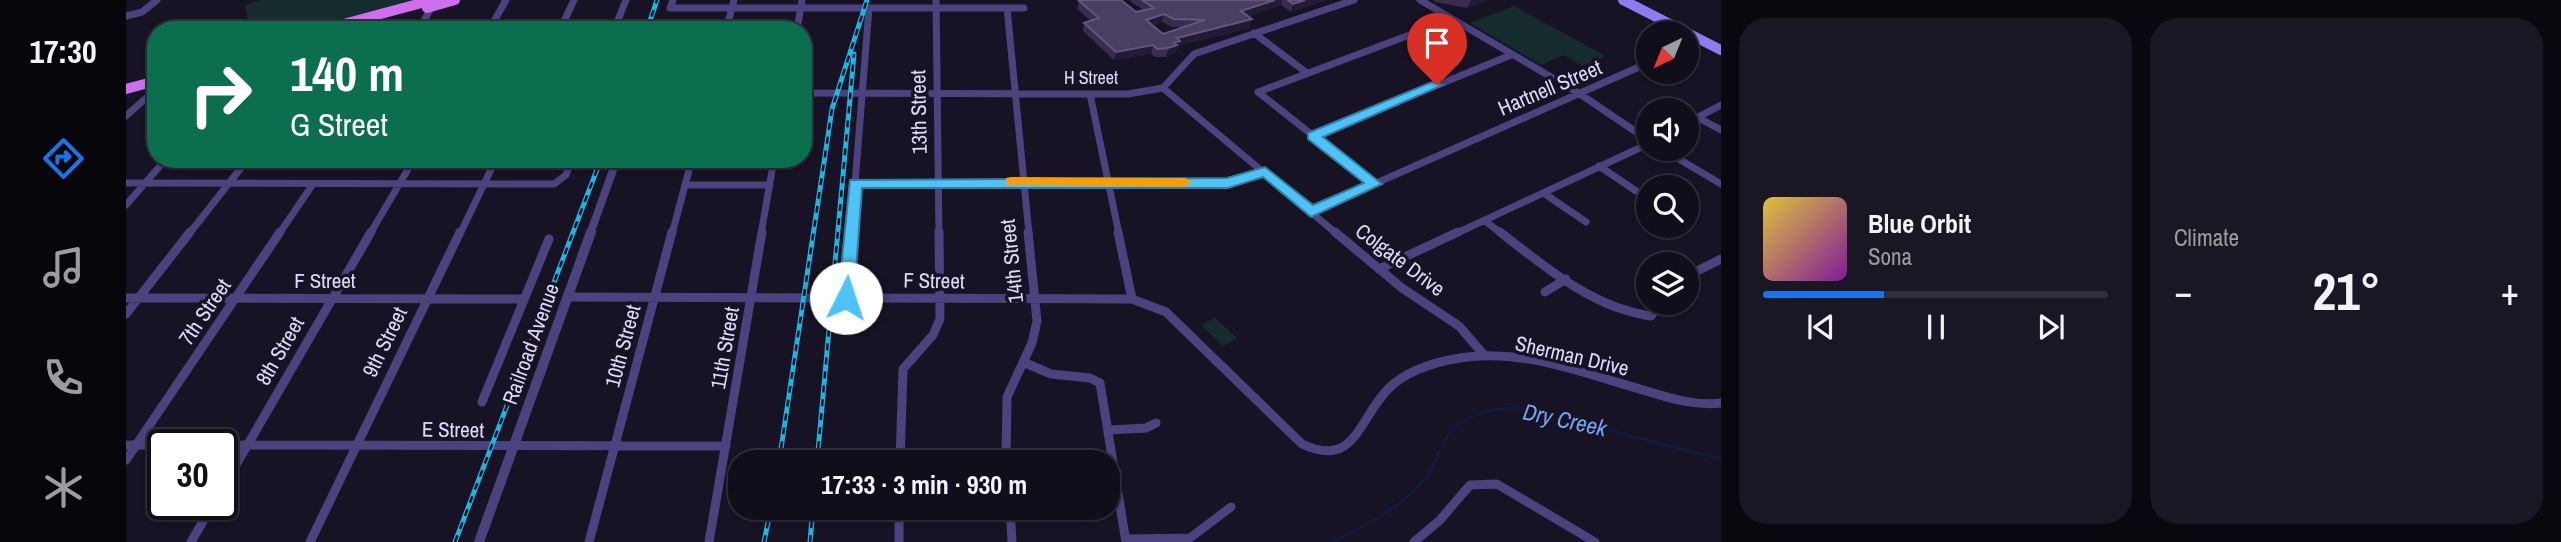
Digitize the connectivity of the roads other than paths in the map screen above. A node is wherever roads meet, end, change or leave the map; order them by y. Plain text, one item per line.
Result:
1 (157, 0) edge
2 (455, 0) edge
3 (506, 0) edge
4 (574, 0) edge
5 (626, 0) edge
6 (673, 0) edge
7 (734, 0) edge
8 (802, 0) edge
9 (1354, 0) edge
10 (1420, 0) edge
11 (1610, 0) edge
12 (1623, 0) edge
13 (433, 2) edge
14 (936, 4) edge
15 (732, 8) junction
16 (801, 8) junction
17 (869, 8) junction
18 (1007, 8) junction
19 (1024, 8) dead end
20 (126, 16) edge
21 (1452, 19) junction
22 (357, 21) edge
23 (373, 21) edge
24 (424, 21) edge
25 (494, 21) edge
26 (564, 21) edge
27 (618, 21) edge
28 (728, 21) edge
29 (799, 21) edge
30 (1654, 21) edge
31 (1659, 21) edge
32 (1254, 33) junction
33 (1699, 41) edge
34 (1699, 44) edge
35 (1721, 50) edge
36 (1511, 55) junction
37 (1721, 57) edge
38 (1636, 68) edge
39 (1307, 73) junction
40 (147, 76) edge
41 (126, 82) edge
42 (147, 87) edge
43 (1163, 88) junction
44 (126, 89) edge
45 (812, 93) edge
46 (863, 93) junction
47 (937, 93) junction
48 (147, 94) edge
49 (1015, 94) junction
50 (1090, 94) junction
51 (1580, 94) junction
52 (1721, 105) edge
53 (126, 116) edge
54 (1699, 116) edge
55 (1699, 118) edge
56 (1721, 131) edge
57 (1636, 134) edge
58 (1313, 136) junction
59 (1636, 148) edge
60 (1682, 161) edge
61 (1599, 166) junction
62 (158, 168) edge
63 (241, 168) edge
64 (409, 168) edge
65 (492, 168) edge
66 (569, 168) edge
67 (614, 168) edge
68 (690, 168) edge
69 (773, 168) edge
70 (1265, 172) junction
71 (1023, 182) junction
72 (1108, 182) junction
73 (126, 183) edge
74 (146, 183) junction
75 (230, 183) junction
76 (940, 183) junction
77 (313, 184) junction
78 (399, 184) junction
79 (855, 184) junction
80 (1374, 184) junction
81 (1721, 184) edge
82 (483, 185) junction
83 (686, 185) junction
84 (770, 185) junction
85 (1636, 191) edge
86 (1545, 194) junction
87 (126, 205) edge
88 (1311, 212) junction
89 (1485, 221) junction
90 (1586, 222) dead end
91 (549, 239) dead end
92 (1721, 259) edge
93 (1379, 270) junction
94 (1699, 270) edge
95 (1566, 279) junction
96 (1545, 292) dead end
97 (569, 297) junction
98 (654, 297) junction
99 (126, 298) edge
100 (138, 298) junction
101 (235, 298) junction
102 (333, 298) junction
103 (751, 298) junction
104 (846, 298) junction
105 (428, 299) junction
106 (524, 299) junction
107 (941, 299) junction
108 (1036, 299) junction
109 (1132, 299) junction
110 (126, 314) edge
111 (1652, 315) edge
112 (1484, 355) junction
113 (1023, 362) junction
114 (482, 402) dead end
115 (1721, 403) edge
116 (1156, 423) dead end
117 (1110, 430) junction
118 (616, 444) junction
119 (131, 445) edge
120 (238, 446) edge
121 (247, 446) junction
122 (356, 446) junction
123 (726, 446) junction
124 (513, 447) junction
125 (900, 450) edge
126 (1006, 450) edge
127 (126, 460) edge
128 (238, 461) edge
129 (1231, 507) dead end
130 (204, 520) edge
131 (899, 520) edge
132 (1011, 520) edge
133 (1126, 541) edge
134 (191, 542) edge
135 (310, 542) edge
136 (479, 542) edge
137 (589, 542) edge
138 (709, 542) edge
139 (899, 542) edge
140 (1012, 542) edge
141 (1414, 542) edge
142 (1595, 542) edge

1 - 20 street
2 - 13 main road
3 - 25 street
4 - 26 street
5 - 27 street
6 - 15 street
7 - 15 street
8 - 16 street
9 - 32 street
10 - 21 street
11 - 30 main road
12 - 31 main road
13 - 22 main road
13 - 23 main road
13 - 24 street
14 - 17 street
14 - 18 street
14 - 47 street, 13th Street
15 - 16 street
15 - 28 street
16 - 17 street
16 - 29 street
17 - 46 street
18 - 19 street
18 - 49 street, 14th Street
21 - 36 street
21 - 39 street
32 - 39 street
32 - 43 street
33 - 35 main road
34 - 37 main road
36 - 51 street
36 - 58 street
38 - 51 street, Hartnell Street
39 - 58 street
40 - 41 main road
42 - 44 main road
43 - 50 street, H Street
43 - 70 street, Colgate Drive
45 - 46 street, H Street
46 - 47 street, H Street
46 - 79 street
47 - 49 street, H Street
47 - 76 street, 13th Street
48 - 53 street
49 - 50 street, H Street
49 - 71 street, 14th Street
50 - 72 street
51 - 57 street
51 - 80 street, Hartnell Street
52 - 54 street
55 - 56 street
58 - 80 street
59 - 61 street
60 - 81 street
61 - 85 street
61 - 86 street
62 - 74 street
63 - 75 street
64 - 78 street, 8th Street
65 - 82 street, 9th Street
66 - 82 street
67 - 97 street, Railroad Avenue
68 - 83 street, 10th Street
69 - 84 street, 11th Street
70 - 72 street
70 - 88 street, Colgate Drive
71 - 72 street
71 - 76 street
71 - 108 street, 14th Street
72 - 109 street
73 - 74 street
74 - 75 street
74 - 87 street
75 - 77 street
75 - 100 street
76 - 79 street
76 - 107 street, 13th Street
77 - 78 street
77 - 101 street, 7th Street
78 - 82 street
78 - 102 street, 8th Street
79 - 104 street
80 - 88 street, Hartnell Street
82 - 105 street, 9th Street
83 - 84 street
83 - 98 street, 10th Street
84 - 103 street, 11th Street
86 - 89 street
86 - 90 street
88 - 93 street, Colgate Drive
89 - 93 street
89 - 95 street
91 - 106 street
92 - 94 street
93 - 112 street, Colgate Drive
95 - 96 street
95 - 111 street
97 - 98 street, F Street
97 - 124 street, Railroad Avenue
98 - 103 street, F Street
98 - 118 street, 10th Street
99 - 100 street, F Street
100 - 101 street, F Street
100 - 110 street
101 - 102 street, F Street
101 - 119 street, 7th Street
102 - 105 street, F Street
102 - 121 street, 8th Street
103 - 104 street, F Street
103 - 123 street, 11th Street
104 - 107 street, F Street
105 - 106 street, F Street
105 - 122 street, 9th Street
106 - 114 street
107 - 108 street, F Street
107 - 125 street, 13th Street
108 - 109 street, F Street
108 - 113 street, 14th Street
109 - 112 street, Sherman Drive
112 - 115 street, Sherman Drive
113 - 117 street
113 - 126 street, 14th Street
116 - 117 street
117 - 133 street
118 - 123 street, E Street
118 - 124 street, E Street
118 - 137 street, 10th Street
119 - 127 street, 7th Street
120 - 121 street, E Street
121 - 122 street, E Street
121 - 128 street, 8th Street
122 - 124 street, E Street
122 - 135 street, 9th Street
123 - 138 street, 11th Street
124 - 136 street, Railroad Avenue
129 - 133 street
130 - 134 street
131 - 139 street
132 - 140 street
141 - 142 street

